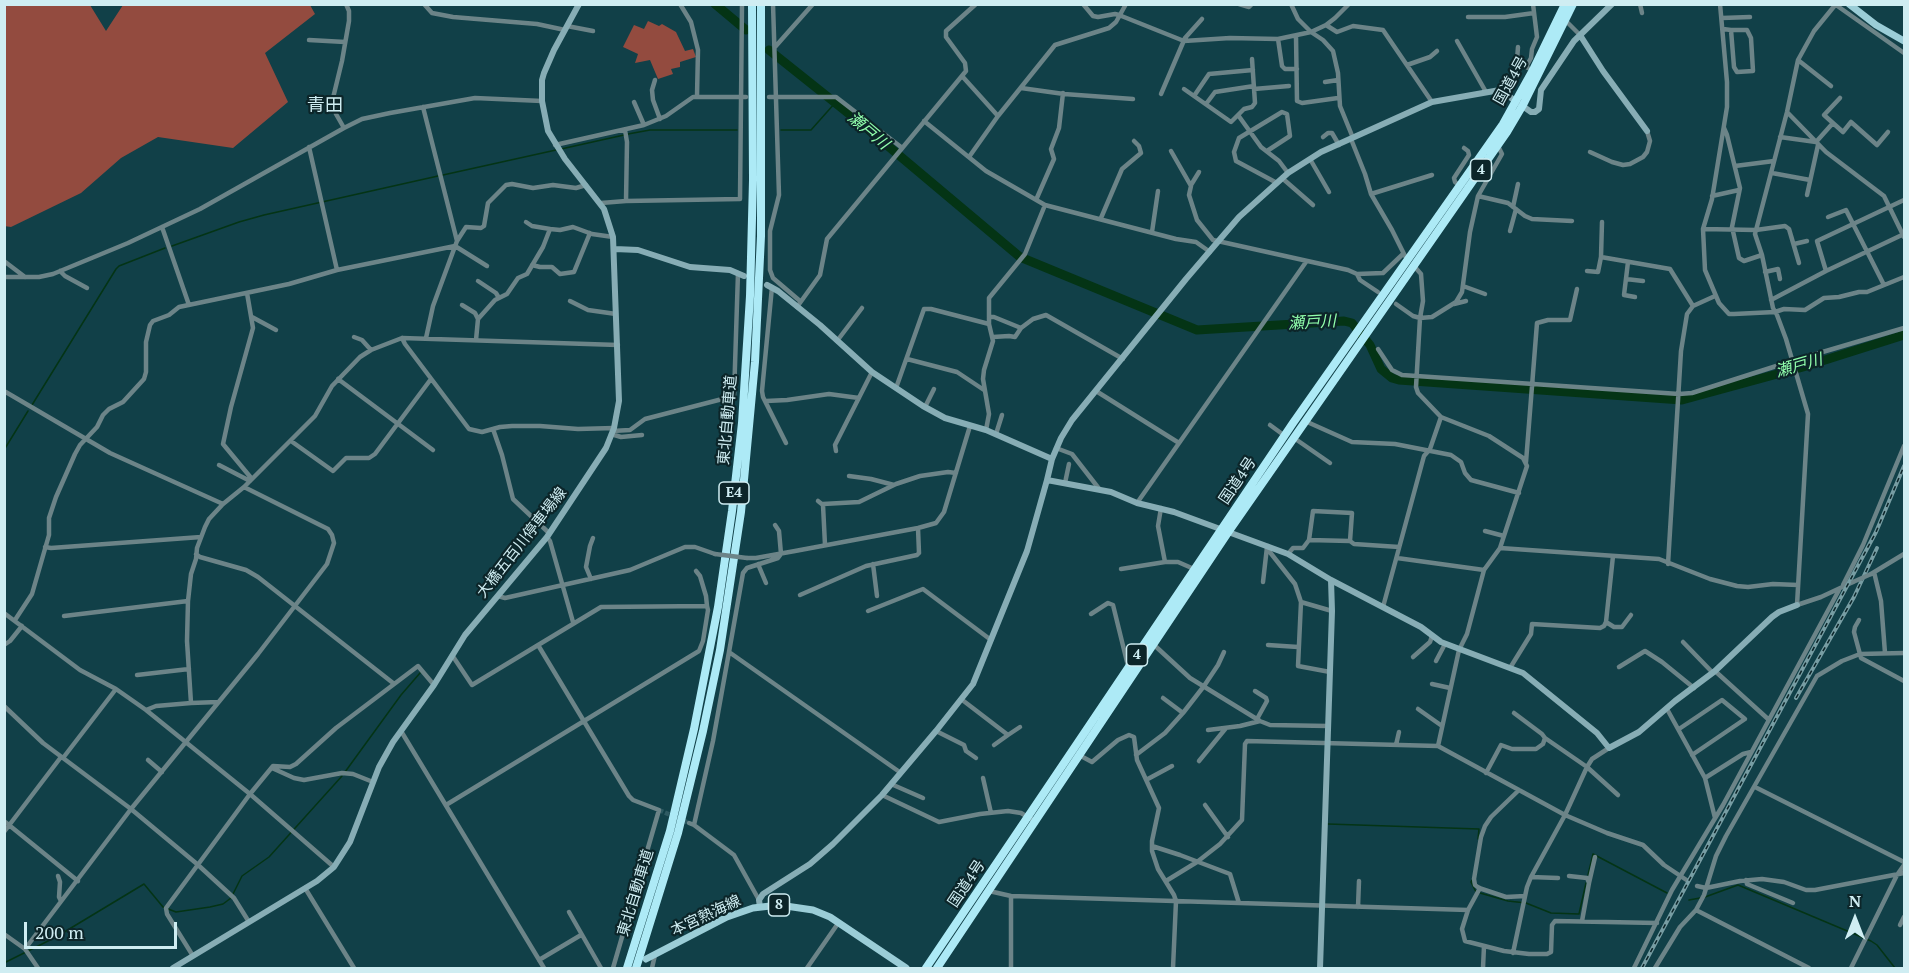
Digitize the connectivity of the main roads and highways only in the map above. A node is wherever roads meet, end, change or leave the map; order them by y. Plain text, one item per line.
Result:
1 (752, 4) edge
2 (761, 4) edge
3 (1565, 4) edge
4 (1573, 4) edge
5 (1849, 4) edge
6 (1905, 41) edge
7 (1520, 103) junction
8 (1409, 260) junction
9 (1354, 344) junction
10 (1225, 530) junction
11 (1150, 643) junction
12 (1076, 753) junction
13 (1032, 819) junction
14 (646, 959) dead end
15 (627, 969) edge
16 (636, 969) edge
17 (906, 969) edge
18 (926, 969) edge
19 (938, 969) edge

1 - 15 highway, 東北自動車道 / E4
2 - 16 highway, 東北自動車道 / E4
3 - 7 highway, 国道4号 / 4
4 - 7 highway, 国道4号 / 4
5 - 6 main road
7 - 8 highway, 国道4号 / 4
7 - 8 highway, 国道4号 / 4
8 - 9 highway, 国道4号 / 4
9 - 10 highway, 国道4号 / 4
9 - 10 highway, 国道4号 / 4
10 - 11 highway, 国道4号 / 4
10 - 11 highway, 国道4号 / 4
11 - 12 highway, 国道4号 / 4
11 - 12 highway, 国道4号 / 4
12 - 13 highway, 国道4号 / 4
13 - 18 highway, 国道4号 / 4
13 - 19 highway, 国道4号 / 4
14 - 17 main road, 本宮熱海線 / 8

